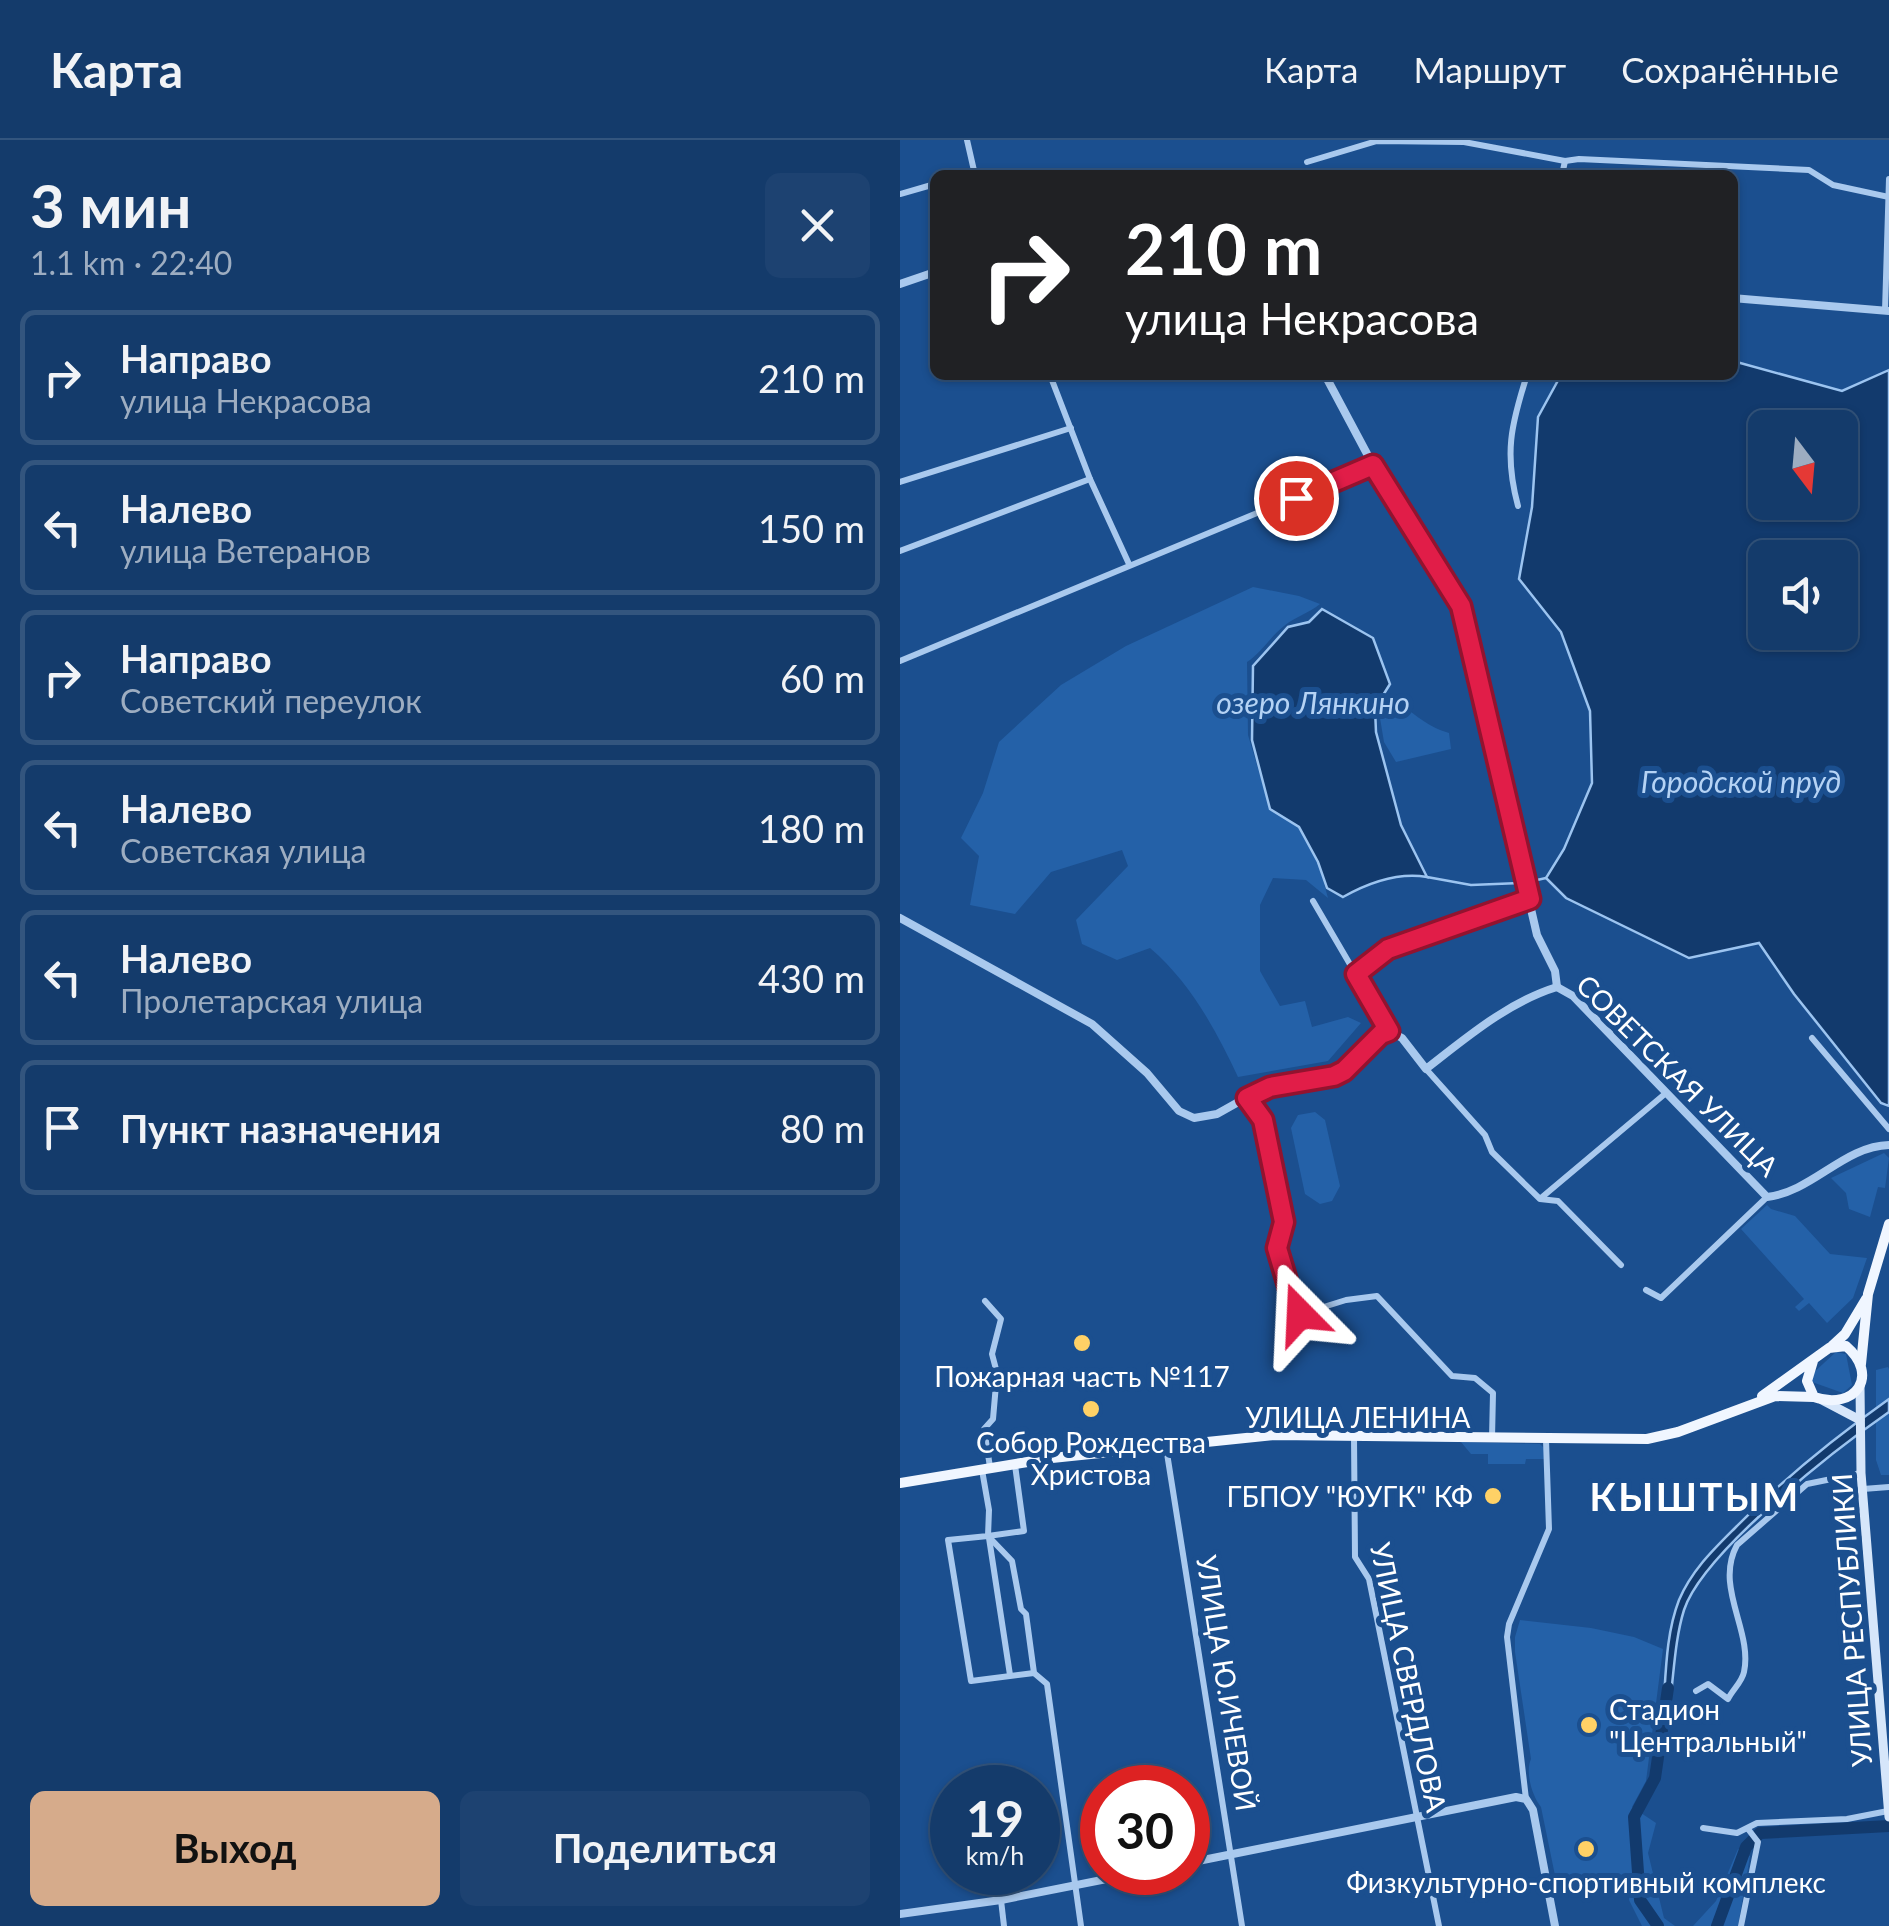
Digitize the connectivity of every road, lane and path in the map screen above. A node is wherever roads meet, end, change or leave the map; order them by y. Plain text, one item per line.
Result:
1 (968, 140) edge
2 (1566, 161) junction
3 (1307, 162) dead end
4 (972, 170) edge
5 (1563, 170) edge
6 (1889, 179) edge
7 (930, 185) edge
8 (900, 194) edge
9 (1888, 197) edge
10 (930, 274) edge
11 (900, 284) edge
12 (1738, 299) edge
13 (1887, 311) edge
14 (1052, 380) edge
15 (1328, 380) edge
16 (1525, 380) edge
17 (1071, 428) junction
18 (1373, 465) junction
19 (1090, 479) junction
20 (900, 482) edge
21 (1518, 506) dead end
22 (900, 551) edge
23 (1128, 564) junction
24 (900, 661) edge
25 (1530, 899) junction
26 (1313, 901) dead end
27 (900, 918) edge
28 (1356, 974) junction
29 (1557, 988) junction
30 (1389, 1031) junction
31 (1812, 1038) dead end
32 (1426, 1069) junction
33 (1666, 1093) junction
34 (1247, 1098) junction
35 (1889, 1129) edge
36 (1889, 1145) edge
37 (1768, 1197) junction
38 (1540, 1198) junction
39 (1889, 1224) edge
40 (1621, 1265) dead end
41 (1646, 1290) dead end
42 (1868, 1294) junction
43 (985, 1302) dead end
44 (1829, 1348) junction
45 (1814, 1361) junction
46 (1861, 1370) junction
47 (1860, 1383) junction
48 (1817, 1398) junction
49 (1753, 1402) junction
50 (1860, 1420) junction
51 (1354, 1436) junction
52 (1492, 1439) junction
53 (1546, 1440) junction
54 (1166, 1446) junction
55 (1014, 1464) junction
56 (986, 1468) junction
57 (1862, 1472) junction
58 (900, 1483) edge
59 (1889, 1487) edge
60 (1863, 1488) junction
61 (988, 1536) junction
62 (1034, 1673) junction
63 (1010, 1674) junction
64 (1696, 1691) dead end
65 (1526, 1799) junction
66 (1889, 1813) edge
67 (1417, 1817) junction
68 (1704, 1828) dead end
69 (1748, 1829) junction
70 (1231, 1855) junction
71 (1210, 1859) edge
72 (1080, 1885) edge
73 (1076, 1886) junction
74 (1000, 1900) junction
75 (900, 1914) edge
76 (1004, 1926) edge
77 (1081, 1926) edge
78 (1242, 1926) edge
79 (1439, 1926) edge
80 (1555, 1926) edge
81 (1741, 1926) edge

1 - 4 street
2 - 3 street
2 - 5 street
2 - 9 street
6 - 9 street
7 - 8 street
9 - 13 street
10 - 11 street
12 - 13 street
14 - 17 street
15 - 18 street, СОВЕТСКАЯ УЛИЦА
16 - 21 street
17 - 19 street
17 - 20 street
18 - 23 street
18 - 25 street, СОВЕТСКАЯ УЛИЦА
19 - 22 street
19 - 23 street
23 - 24 street
25 - 28 street
25 - 29 street, СОВЕТСКАЯ УЛИЦА
26 - 28 street
27 - 34 street
28 - 30 street
29 - 32 street
29 - 33 street, СОВЕТСКАЯ УЛИЦА
30 - 32 street
30 - 34 street
31 - 35 street
32 - 38 street
33 - 37 street, СОВЕТСКАЯ УЛИЦА
33 - 38 street
34 - 52 street
36 - 37 street
37 - 41 street
38 - 40 street
39 - 42 main road
42 - 44 main road
42 - 46 main road
43 - 56 street
44 - 45 main road
44 - 46 main road
45 - 48 main road
45 - 49 main road
46 - 47 main road
47 - 48 main road
47 - 50 main road, УЛИЦА РЕСПУБЛИКИ
48 - 49 main road
48 - 50 main road
49 - 53 main road, УЛИЦА ЛЕНИНА
50 - 57 main road, УЛИЦА РЕСПУБЛИКИ
51 - 52 main road, УЛИЦА ЛЕНИНА
51 - 54 main road, УЛИЦА ЛЕНИНА
51 - 67 street, УЛИЦА СВЕРДЛОВА
52 - 53 main road, УЛИЦА ЛЕНИНА
53 - 65 street
54 - 55 main road, УЛИЦА ЛЕНИНА
54 - 70 street, УЛИЦА Ю.ИЧЕВОЙ
55 - 56 main road, УЛИЦА ЛЕНИНА
55 - 61 street
56 - 58 main road, УЛИЦА ЛЕНИНА
56 - 61 street
57 - 60 main road, УЛИЦА РЕСПУБЛИКИ
57 - 64 street
59 - 60 street
60 - 66 main road, УЛИЦА РЕСПУБЛИКИ
61 - 62 street
61 - 63 street
61 - 63 street
62 - 63 street
62 - 73 street
65 - 67 street
65 - 80 street
66 - 69 street
67 - 70 street
67 - 79 street, УЛИЦА СВЕРДЛОВА
68 - 69 street
69 - 81 street
70 - 71 street
70 - 78 street, УЛИЦА Ю.ИЧЕВОЙ
72 - 73 street
73 - 74 street
73 - 77 street
74 - 75 street
74 - 76 street

